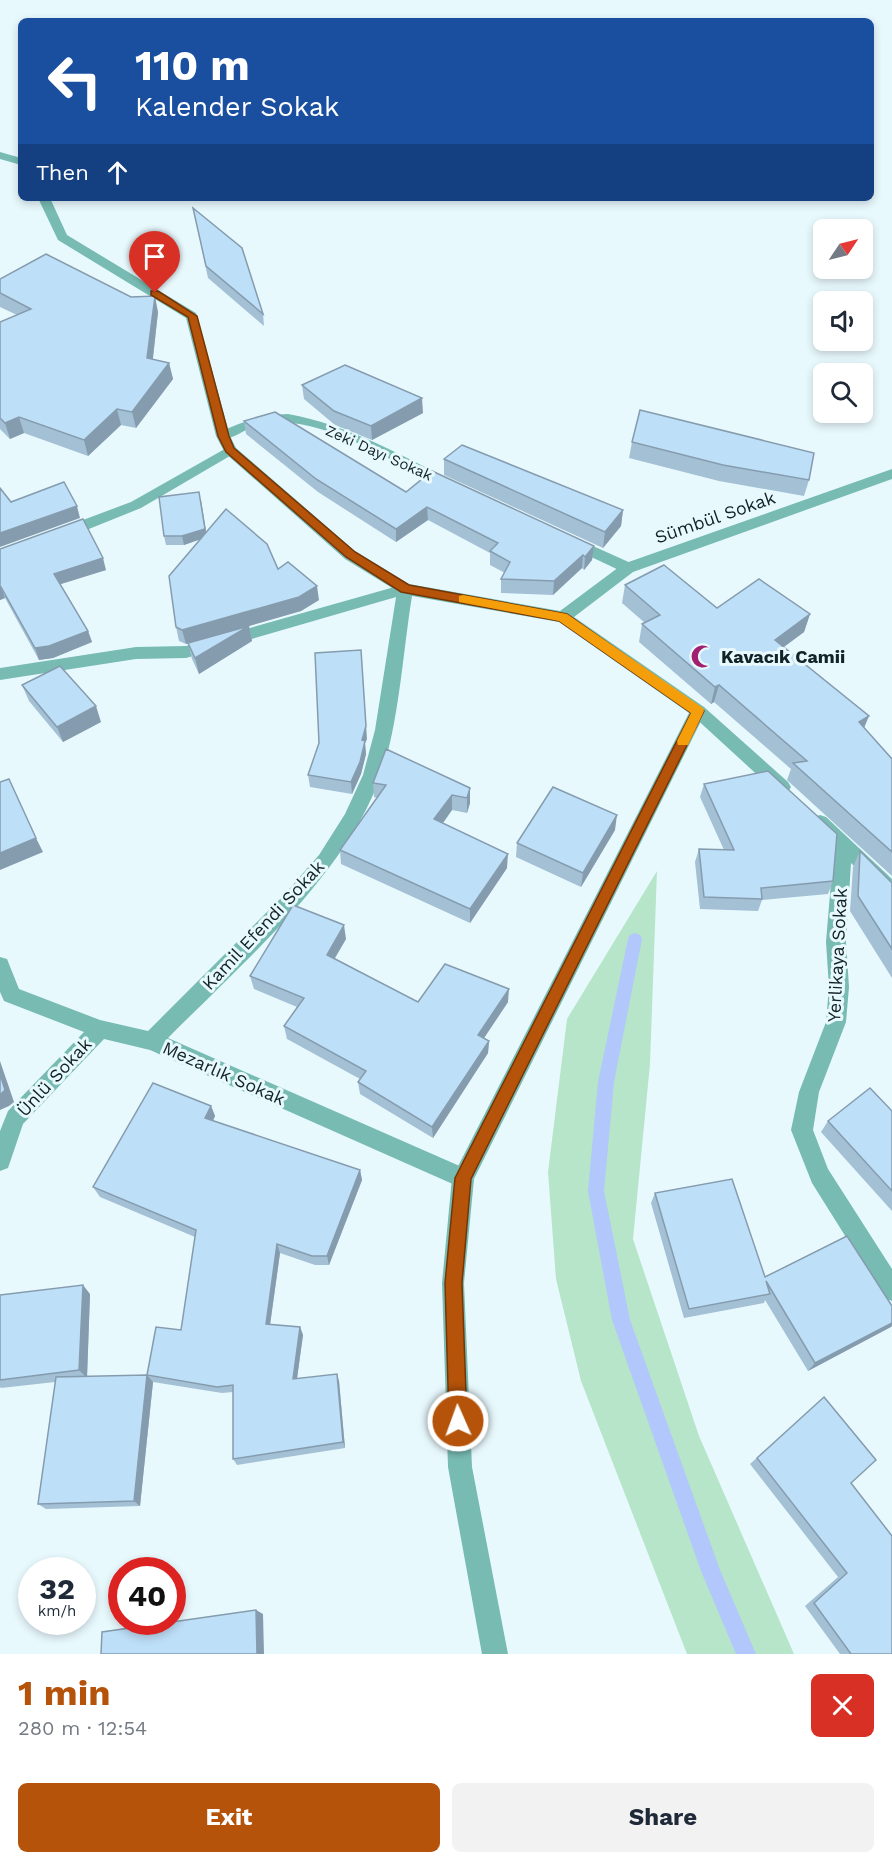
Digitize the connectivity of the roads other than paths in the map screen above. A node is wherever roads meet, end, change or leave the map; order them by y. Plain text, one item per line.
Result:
1 (0, 155) edge
2 (18, 161) edge
3 (45, 201) edge
4 (227, 443) junction
5 (892, 474) edge
6 (461, 490) edge
7 (555, 534) edge
8 (54, 536) edge
9 (628, 568) junction
10 (405, 589) junction
11 (562, 617) junction
12 (0, 674) edge
13 (698, 711) junction
14 (792, 796) edge
15 (809, 812) edge
16 (843, 843) junction
17 (892, 891) edge
18 (0, 965) edge
19 (100, 1029) junction
20 (152, 1041) junction
21 (0, 1161) edge
22 (463, 1178) junction
23 (892, 1290) edge
24 (495, 1654) edge

1 - 2 street
3 - 4 street
4 - 6 street, Zeki Dayı Sokak
4 - 8 street, Zeki Dayı Sokak
4 - 10 street
5 - 9 street, Sümbül Sokak
7 - 9 street
9 - 11 street, Sümbül Sokak
10 - 11 street
10 - 12 street
10 - 20 street, Kamil Efendi Sokak
11 - 13 street
13 - 14 street
13 - 22 street
15 - 16 street
16 - 17 street
16 - 23 street, Yerlikaya Sokak
18 - 19 street, Mezarlık Sokak
19 - 20 street, Mezarlık Sokak
19 - 21 street, Ünlü Sokak
20 - 22 street, Mezarlık Sokak
22 - 24 street

